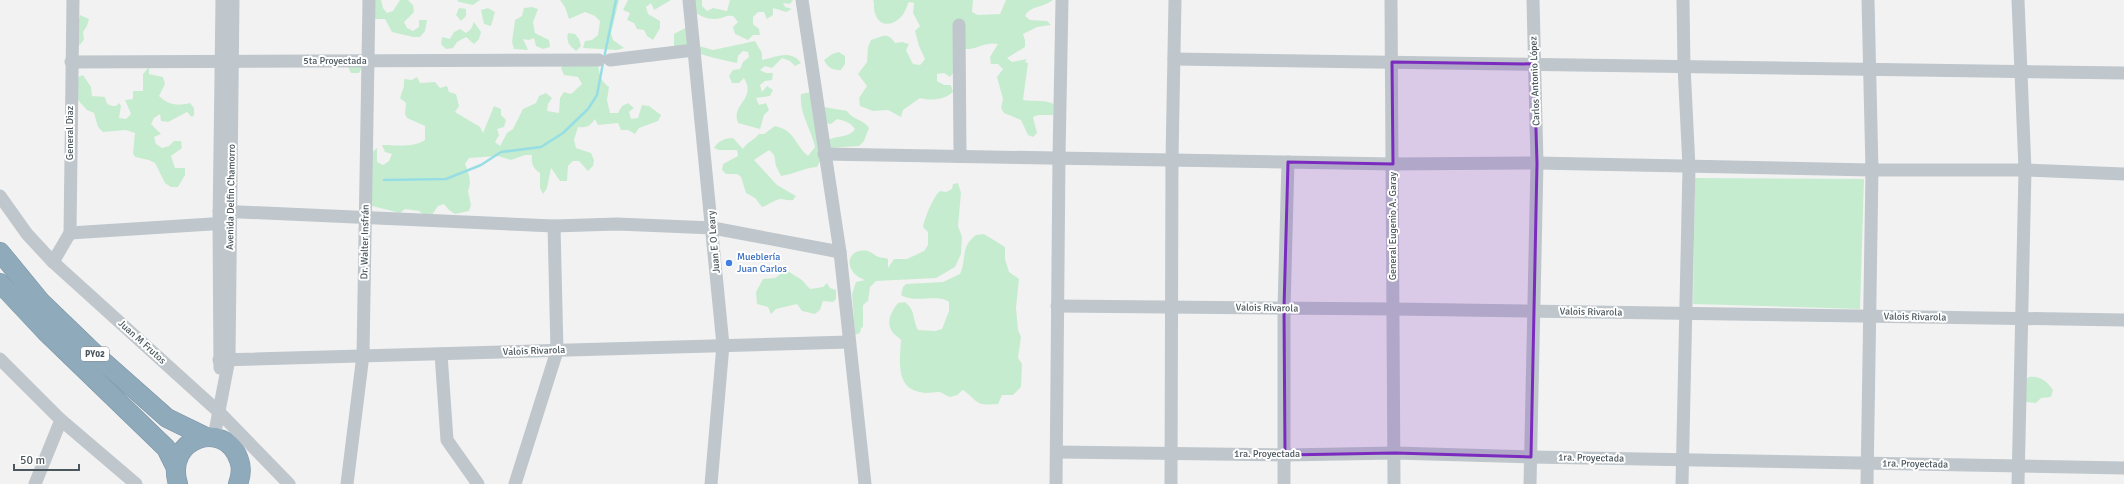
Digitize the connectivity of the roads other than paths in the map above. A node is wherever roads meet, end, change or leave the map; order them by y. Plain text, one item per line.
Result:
1 (72, 0) edge
2 (222, 0) edge
3 (233, 0) edge
4 (369, 0) edge
5 (689, 0) edge
6 (802, 0) edge
7 (1062, 0) edge
8 (1174, 0) edge
9 (1391, 0) edge
10 (1533, 0) edge
11 (1683, 0) edge
12 (1868, 0) edge
13 (2018, 0) edge
14 (959, 25) dead end
15 (694, 50) junction
16 (1174, 59) junction
17 (227, 61) junction
18 (367, 61) junction
19 (71, 62) junction
20 (1392, 62) junction
21 (1534, 64) junction
22 (1684, 66) junction
23 (1869, 70) junction
24 (2022, 72) junction
25 (2124, 73) edge
26 (824, 154) junction
27 (960, 156) junction
28 (1059, 157) junction
29 (1172, 159) junction
30 (1288, 162) junction
31 (1537, 163) junction
32 (1393, 164) junction
33 (1689, 167) junction
34 (1872, 170) junction
35 (2025, 170) junction
36 (2124, 174) edge
37 (0, 196) edge
38 (225, 217) junction
39 (365, 217) junction
40 (554, 226) junction
41 (713, 228) junction
42 (70, 233) junction
43 (0, 252) edge
44 (840, 252) junction
45 (53, 262) junction
46 (0, 283) edge
47 (1057, 306) junction
48 (1171, 306) junction
49 (1284, 308) junction
50 (1394, 309) junction
51 (1533, 311) junction
52 (1686, 313) junction
53 (1869, 316) junction
54 (2021, 318) junction
55 (2124, 320) edge
56 (849, 342) junction
57 (723, 345) junction
58 (557, 351) junction
59 (441, 354) junction
60 (363, 355) junction
61 (0, 359) edge
62 (224, 360) junction
63 (220, 413) junction
64 (62, 420) junction
65 (210, 437) junction
66 (1057, 452) junction
67 (1395, 453) junction
68 (1172, 454) junction
69 (1285, 454) junction
70 (1531, 457) junction
71 (1683, 460) junction
72 (1867, 463) junction
73 (2018, 466) junction
74 (2124, 468) edge
75 (177, 475) edge
76 (240, 483) edge
77 (35, 484) edge
78 (136, 484) edge
79 (289, 484) edge
80 (347, 484) edge
81 (478, 484) edge
82 (515, 484) edge
83 (711, 484) edge
84 (865, 484) edge
85 (1056, 484) edge
86 (1171, 484) edge
87 (1284, 484) edge
88 (1394, 484) edge
89 (1530, 484) edge
90 (1682, 484) edge
91 (1867, 484) edge
92 (2018, 484) edge

1 - 19 street, General Diaz
2 - 17 street, Avenida Delfin Chamorro
3 - 17 street, Avenida Delfin Chamorro
4 - 18 street, Dr. Walter Insfrán
5 - 15 street, Juan E O Leary
6 - 26 street
7 - 28 street
8 - 16 street
9 - 20 street, General Eugenio A. Garay
10 - 21 street, Carlos Antonio López
11 - 22 street
12 - 23 street
13 - 24 street
14 - 27 street
15 - 18 street, 5ta Proyectada
15 - 41 street, Juan E O Leary
16 - 20 street
16 - 29 street
17 - 18 street, 5ta Proyectada
17 - 19 street, 5ta Proyectada
17 - 38 street, Avenida Delfin Chamorro
18 - 39 street, Dr. Walter Insfrán
19 - 42 street, General Diaz
20 - 21 street
20 - 32 street, General Eugenio A. Garay
21 - 22 street
21 - 31 street, Carlos Antonio López
22 - 23 street
22 - 33 street
23 - 24 street
23 - 34 street
24 - 25 street
24 - 35 street
26 - 27 street
26 - 44 street
27 - 28 street
28 - 29 street
28 - 47 street
29 - 30 street
29 - 48 street
30 - 32 street
30 - 49 street
31 - 32 street
31 - 33 street
31 - 51 street, Carlos Antonio López
32 - 50 street, General Eugenio A. Garay
33 - 34 street
33 - 52 street
34 - 35 street
34 - 53 street
35 - 36 street
35 - 54 street
37 - 45 street, Juan M Frutos
38 - 39 street
38 - 42 street
38 - 62 street, Avenida Delfin Chamorro
39 - 40 street
39 - 60 street, Dr. Walter Insfrán
40 - 41 street
40 - 58 street
41 - 44 street
41 - 57 street, Juan E O Leary
42 - 45 street
43 - 65 highway, PY02
44 - 56 street
45 - 63 street, Juan M Frutos
46 - 75 highway, PY02
47 - 48 street, Valois Rivarola
47 - 66 street
48 - 49 street, Valois Rivarola
48 - 68 street
49 - 50 street, Valois Rivarola
49 - 69 street
50 - 51 street, Valois Rivarola
50 - 67 street, General Eugenio A. Garay
51 - 52 street, Valois Rivarola
51 - 70 street, Carlos Antonio López
52 - 53 street, Valois Rivarola
52 - 71 street
53 - 54 street, Valois Rivarola
53 - 72 street
54 - 55 street, Valois Rivarola
54 - 73 street
56 - 57 street, Valois Rivarola
56 - 84 street
57 - 58 street, Valois Rivarola
57 - 83 street, Juan E O Leary
58 - 59 street, Valois Rivarola
58 - 82 street
59 - 60 street, Valois Rivarola
59 - 81 street
60 - 62 street, Valois Rivarola
60 - 80 street, Dr. Walter Insfrán
61 - 64 street
62 - 63 street, Avenida Delfin Chamorro
63 - 65 street, Avenida Delfin Chamorro
63 - 79 street, Juan M Frutos
64 - 77 street
64 - 78 street
65 - 75 highway, PY02
65 - 76 highway, PY02
66 - 68 street, 1ra. Proyectada
66 - 85 street
67 - 69 street, 1ra. Proyectada
67 - 70 street, 1ra. Proyectada
67 - 88 street, General Eugenio A. Garay
68 - 69 street, 1ra. Proyectada
68 - 86 street
69 - 87 street
70 - 71 street, 1ra. Proyectada
70 - 89 street, Carlos Antonio López
71 - 72 street, 1ra. Proyectada
71 - 90 street
72 - 73 street, 1ra. Proyectada
72 - 91 street
73 - 74 street, 1ra. Proyectada
73 - 92 street

